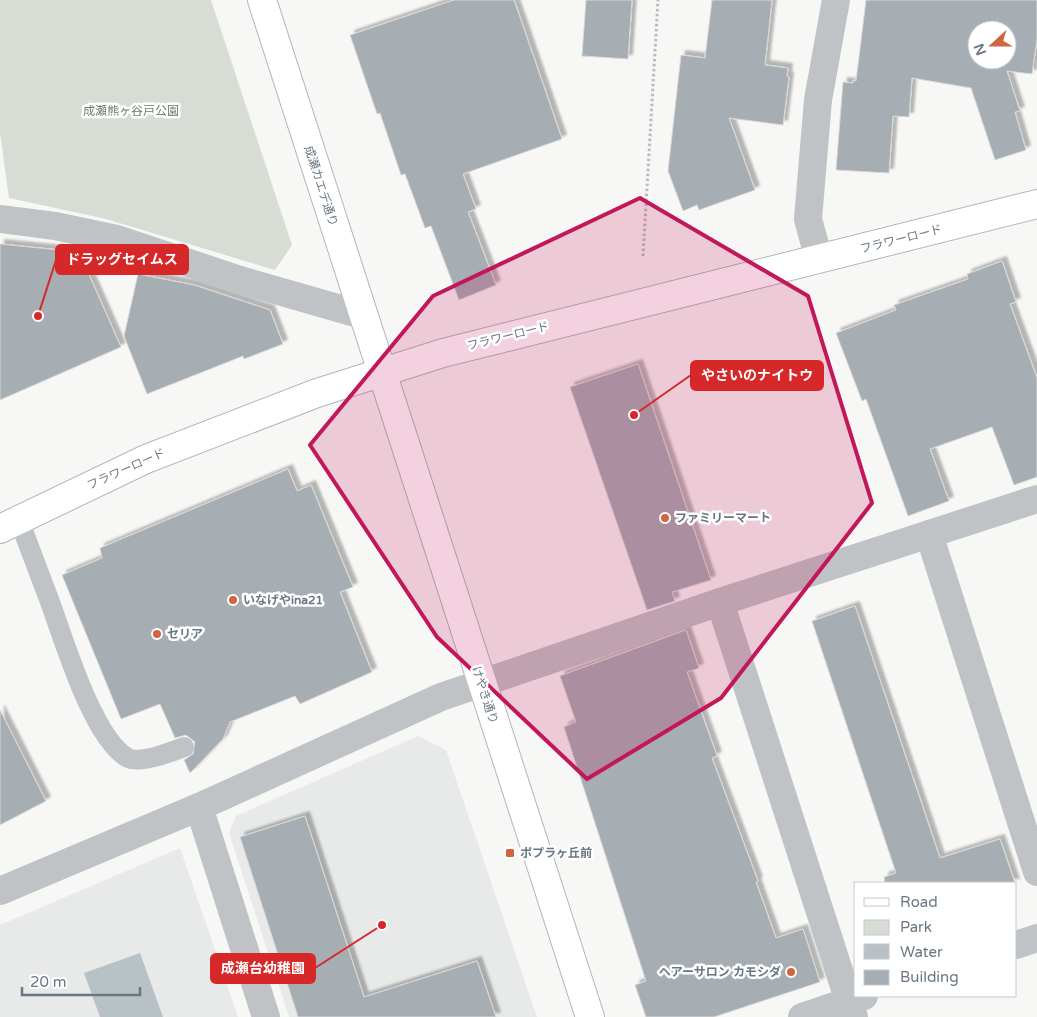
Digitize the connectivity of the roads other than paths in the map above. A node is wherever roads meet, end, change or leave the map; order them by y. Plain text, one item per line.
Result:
1 (262, 0) edge
2 (836, 0) edge
3 (1037, 204) edge
4 (0, 219) edge
5 (819, 260) junction
6 (362, 315) junction
7 (381, 372) junction
8 (1037, 499) edge
9 (9, 525) edge
10 (929, 534) junction
11 (720, 602) junction
12 (481, 683) junction
13 (184, 747) dead end
14 (199, 807) junction
15 (1037, 872) edge
16 (0, 891) edge
17 (1037, 938) edge
18 (1017, 946) edge
19 (856, 1005) edge
20 (266, 1017) edge
21 (590, 1017) edge
22 (802, 1017) edge

1 - 6 street, 成瀬カエデ通り
2 - 5 street
3 - 5 street, フラワーロード
4 - 6 street
5 - 7 street, フラワーロード
6 - 7 street, 成瀬カエデ通り
7 - 9 street, フラワーロード
7 - 12 street, けやき通り
8 - 10 street
9 - 13 lane
10 - 11 street
10 - 15 street
11 - 12 street
11 - 19 street
12 - 14 street
12 - 21 street, けやき通り
14 - 16 street
14 - 20 street
17 - 18 street
19 - 22 street

